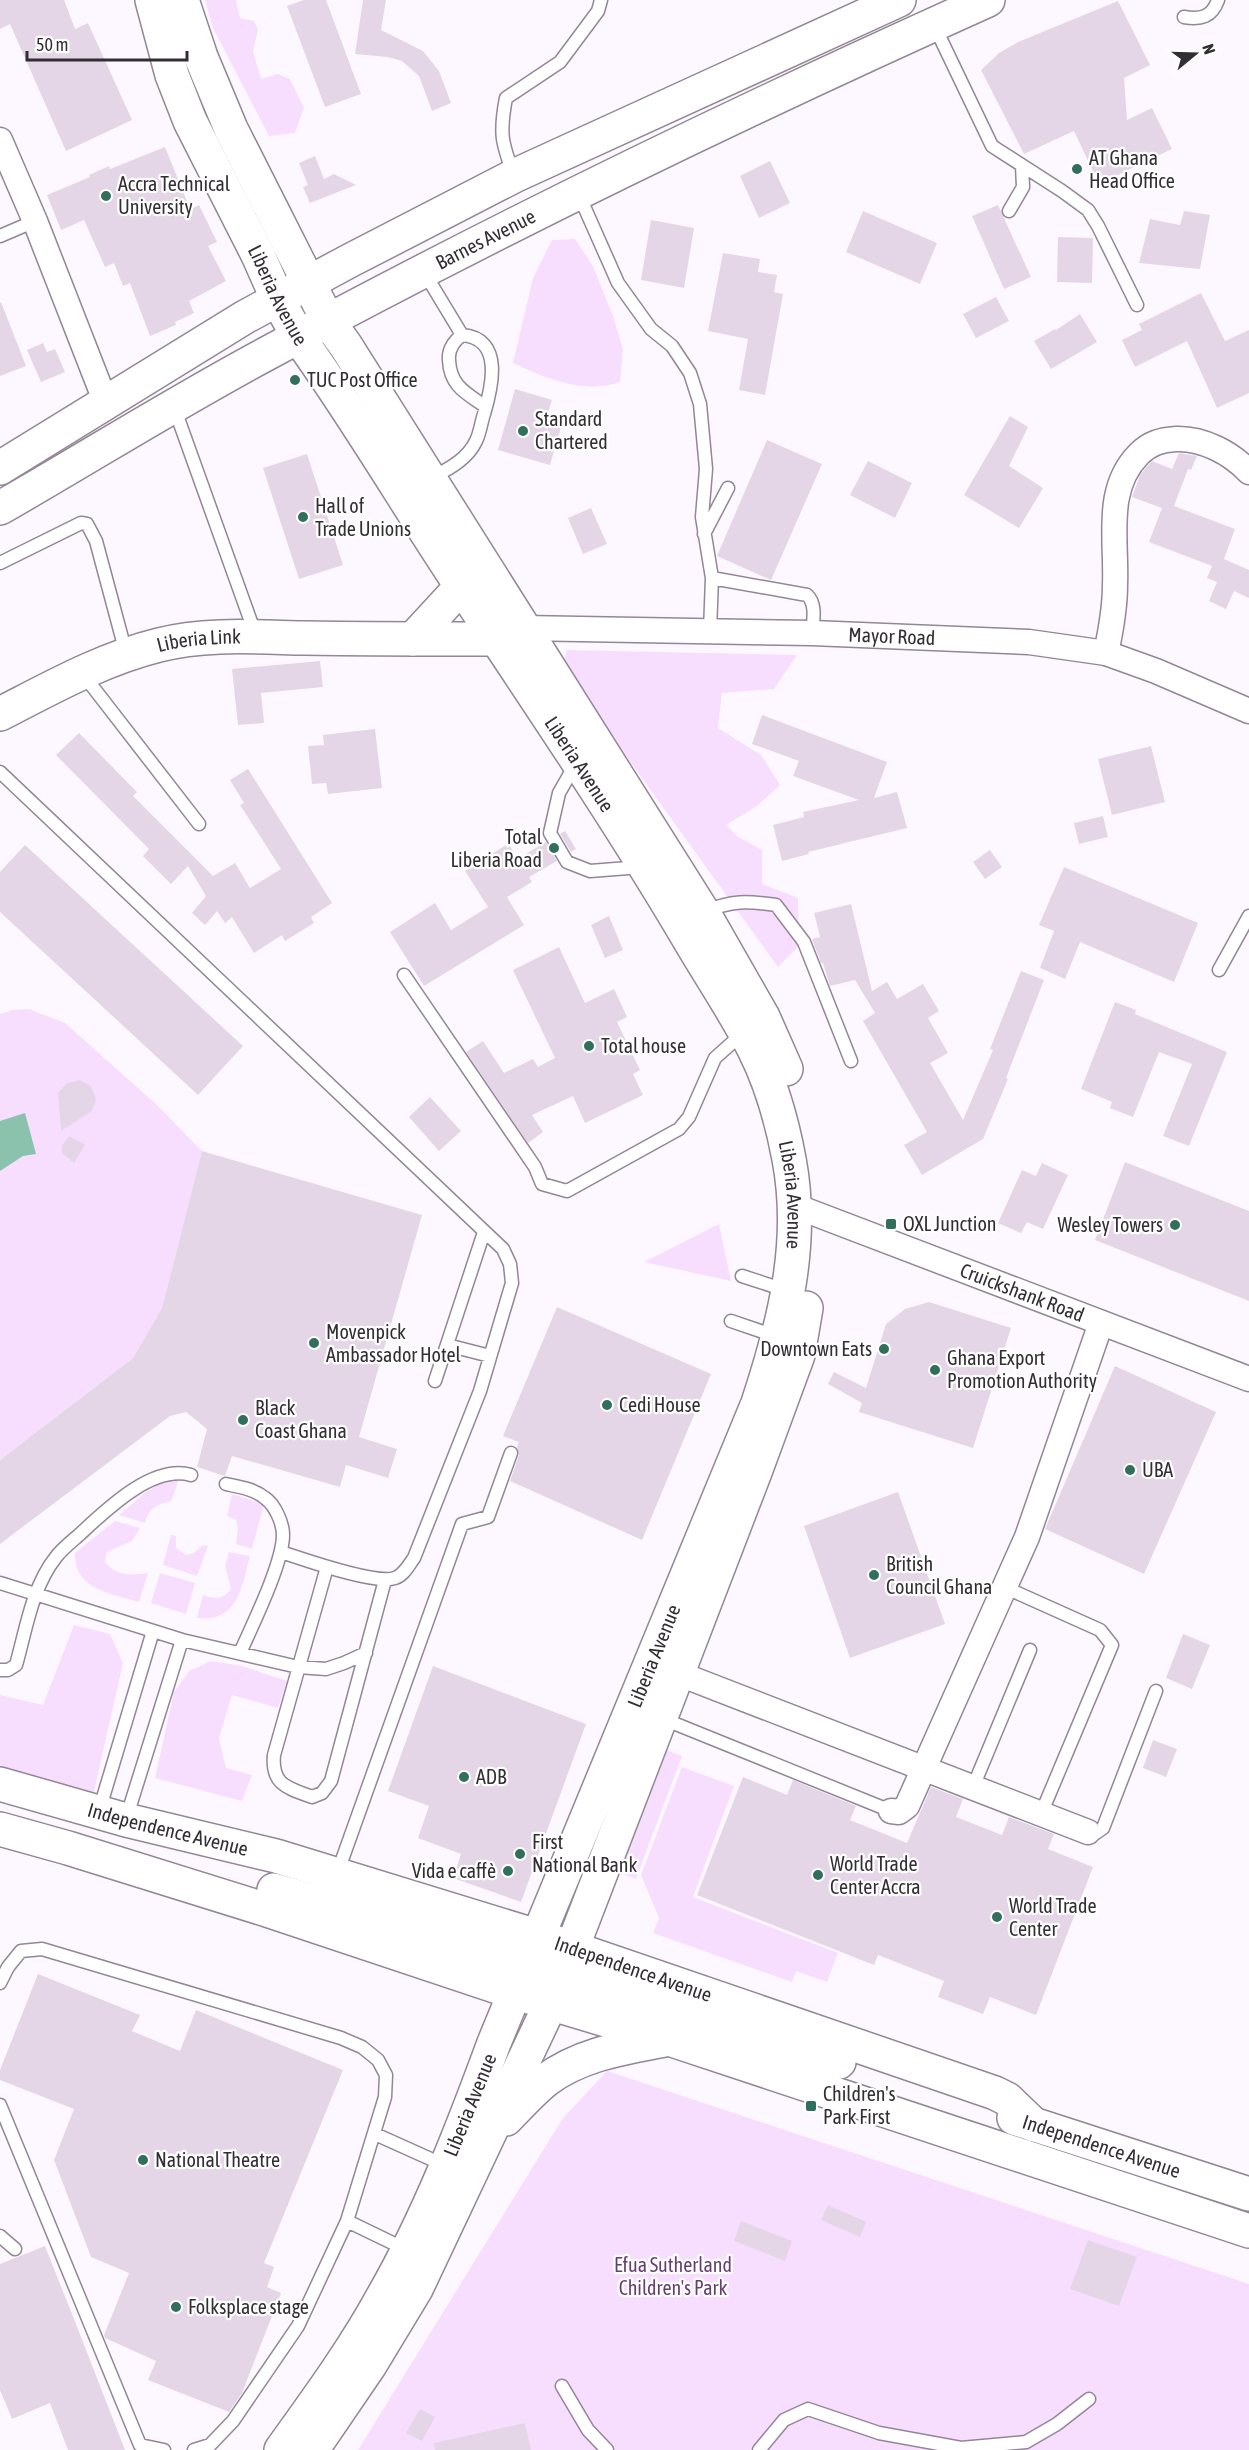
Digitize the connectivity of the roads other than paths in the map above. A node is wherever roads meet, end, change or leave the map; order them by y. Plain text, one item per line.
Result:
1 (152, 0) edge
2 (182, 0) edge
3 (601, 0) edge
4 (899, 0) edge
5 (988, 0) edge
6 (1218, 0) edge
7 (1184, 17) dead end
8 (934, 24) junction
9 (0, 140) edge
10 (1022, 166) junction
11 (514, 176) junction
12 (579, 194) junction
13 (1009, 211) dead end
14 (35, 221) junction
15 (0, 236) edge
16 (424, 271) junction
17 (308, 283) junction
18 (278, 300) junction
19 (1137, 305) dead end
20 (328, 321) junction
21 (462, 335) junction
22 (299, 338) junction
23 (106, 404) junction
24 (174, 406) junction
25 (486, 407) junction
26 (0, 468) edge
27 (1249, 472) edge
28 (429, 479) junction
29 (728, 488) dead end
30 (0, 508) edge
31 (704, 534) junction
32 (0, 563) edge
33 (712, 578) junction
34 (461, 587) junction
35 (710, 631) junction
36 (812, 633) junction
37 (510, 634) junction
38 (256, 637) junction
39 (413, 639) junction
40 (1106, 653) junction
41 (127, 655) junction
42 (82, 672) junction
43 (1249, 711) edge
44 (0, 714) edge
45 (577, 761) junction
46 (0, 772) edge
47 (5, 785) edge
48 (199, 824) dead end
49 (646, 867) junction
50 (703, 912) junction
51 (1249, 916) edge
52 (1219, 970) dead end
53 (404, 975) dead end
54 (744, 1033) junction
55 (851, 1061) dead end
56 (805, 1209) junction
57 (484, 1232) junction
58 (742, 1276) dead end
59 (789, 1291) junction
60 (731, 1321) dead end
61 (1101, 1323) junction
62 (779, 1338) junction
63 (447, 1345) junction
64 (490, 1356) junction
65 (1249, 1379) edge
66 (435, 1381) dead end
67 (511, 1453) dead end
68 (191, 1474) dead end
69 (226, 1484) dead end
70 (281, 1552) junction
71 (327, 1567) junction
72 (385, 1580) junction
73 (0, 1583) edge
74 (1004, 1587) junction
75 (36, 1594) junction
76 (153, 1631) junction
77 (182, 1640) junction
78 (1030, 1650) dead end
79 (240, 1653) junction
80 (366, 1653) junction
81 (298, 1667) junction
82 (0, 1670) edge
83 (677, 1673) junction
84 (1156, 1691) dead end
85 (660, 1717) junction
86 (923, 1768) junction
87 (0, 1784) edge
88 (972, 1787) junction
89 (891, 1811) joint
90 (1041, 1814) junction
91 (112, 1816) junction
92 (0, 1829) edge
93 (1088, 1832) joint
94 (337, 1876) junction
95 (191, 1886) junction
96 (551, 1906) junction
97 (534, 1949) junction
98 (567, 1963) junction
99 (0, 1983) edge
100 (510, 2007) junction
101 (535, 2037) junction
102 (669, 2039) junction
103 (0, 2105) edge
104 (375, 2134) junction
105 (488, 2137) junction
106 (445, 2166) junction
107 (1249, 2194) edge
108 (347, 2221) junction
109 (1249, 2231) edge
110 (0, 2236) edge
111 (15, 2249) dead end
112 (407, 2250) junction
113 (562, 2386) dead end
114 (1089, 2399) dead end
115 (164, 2450) edge
116 (194, 2450) edge
117 (281, 2450) edge
118 (312, 2450) edge
119 (607, 2450) edge
120 (759, 2450) edge

1 - 18 main road, Liberia Avenue
2 - 17 main road, Liberia Avenue
3 - 11 lane
4 - 11 main road
5 - 8 main road, Barnes Avenue
6 - 7 lane
8 - 10 lane
8 - 12 main road, Barnes Avenue
9 - 14 street
10 - 13 lane
10 - 19 lane
11 - 17 main road
12 - 16 main road, Barnes Avenue
12 - 31 lane
14 - 15 lane
14 - 23 street
16 - 20 main road, Barnes Avenue
16 - 21 lane
17 - 18 main road
17 - 20 main road, Liberia Avenue
18 - 22 main road, Liberia Avenue
18 - 23 main road
20 - 22 main road, Barnes Avenue
20 - 28 main road, Liberia Avenue
21 - 25 lane
21 - 25 lane
22 - 24 main road, Barnes Avenue
22 - 34 main road, Liberia Avenue
23 - 26 main road
24 - 30 main road, Barnes Avenue
24 - 38 lane
25 - 28 lane
27 - 40 street
28 - 37 main road, Liberia Avenue
29 - 31 lane
31 - 33 lane
32 - 41 lane
33 - 35 lane
33 - 36 lane
34 - 37 main road, Liberia Avenue
34 - 39 main road
35 - 36 street, Mayor Road
35 - 37 street, Mayor Road
36 - 40 street, Mayor Road
37 - 39 main road, Liberia Link
37 - 45 main road, Liberia Avenue
37 - 50 main road, Liberia Avenue
38 - 39 main road, Liberia Link
38 - 41 main road, Liberia Link
40 - 43 street, Mayor Road
41 - 42 main road, Liberia Link
42 - 44 main road, Liberia Link
42 - 48 lane
45 - 49 main road, Liberia Avenue
45 - 49 lane
46 - 47 lane
47 - 57 lane
49 - 54 main road, Liberia Avenue
50 - 55 lane
50 - 56 main road, Liberia Avenue
51 - 52 lane
53 - 54 lane
54 - 56 main road, Liberia Avenue
56 - 59 main road, Liberia Avenue
56 - 61 street, Cruickshank Road
56 - 83 main road, Liberia Avenue
57 - 63 lane
57 - 64 lane
58 - 59 lane
59 - 62 main road, Liberia Avenue
60 - 62 lane
61 - 65 street, Cruickshank Road
61 - 74 street
62 - 96 main road, Liberia Avenue
63 - 64 lane
63 - 66 lane
64 - 72 lane
67 - 94 lane
68 - 75 lane
69 - 70 lane
70 - 71 lane
70 - 79 lane
71 - 72 lane
71 - 81 lane
72 - 80 lane
73 - 75 lane
74 - 86 street
74 - 90 lane
75 - 76 lane
75 - 82 lane
76 - 77 lane
76 - 91 lane
77 - 79 lane
77 - 91 lane
78 - 88 lane
79 - 81 lane
80 - 81 lane
80 - 81 lane
83 - 85 main road, Liberia Avenue
83 - 86 street
84 - 93 lane
85 - 89 lane
85 - 98 main road, Liberia Avenue
86 - 88 street
86 - 89 street
87 - 91 main road, Independence Avenue
88 - 90 street
90 - 93 street
91 - 94 main road, Independence Avenue
92 - 95 main road, Independence Avenue
94 - 97 main road, Independence Avenue
95 - 97 main road
95 - 100 main road, Independence Avenue
96 - 97 main road, Liberia Avenue
96 - 98 main road
97 - 98 main road, Independence Avenue
97 - 100 main road, Liberia Avenue
98 - 100 main road, Independence Avenue
98 - 101 main road, Liberia Avenue
98 - 102 main road, Independence Avenue
98 - 107 main road, Independence Avenue
99 - 104 lane
100 - 101 main road
100 - 106 main road, Liberia Avenue
101 - 105 main road, Liberia Avenue
102 - 105 main road
102 - 109 main road, Independence Avenue
103 - 115 lane
104 - 106 lane
104 - 108 lane
105 - 118 main road, Liberia Avenue
106 - 112 main road, Liberia Avenue
108 - 112 lane
108 - 116 lane
110 - 111 lane
112 - 117 main road, Liberia Avenue
113 - 119 lane
114 - 120 lane

